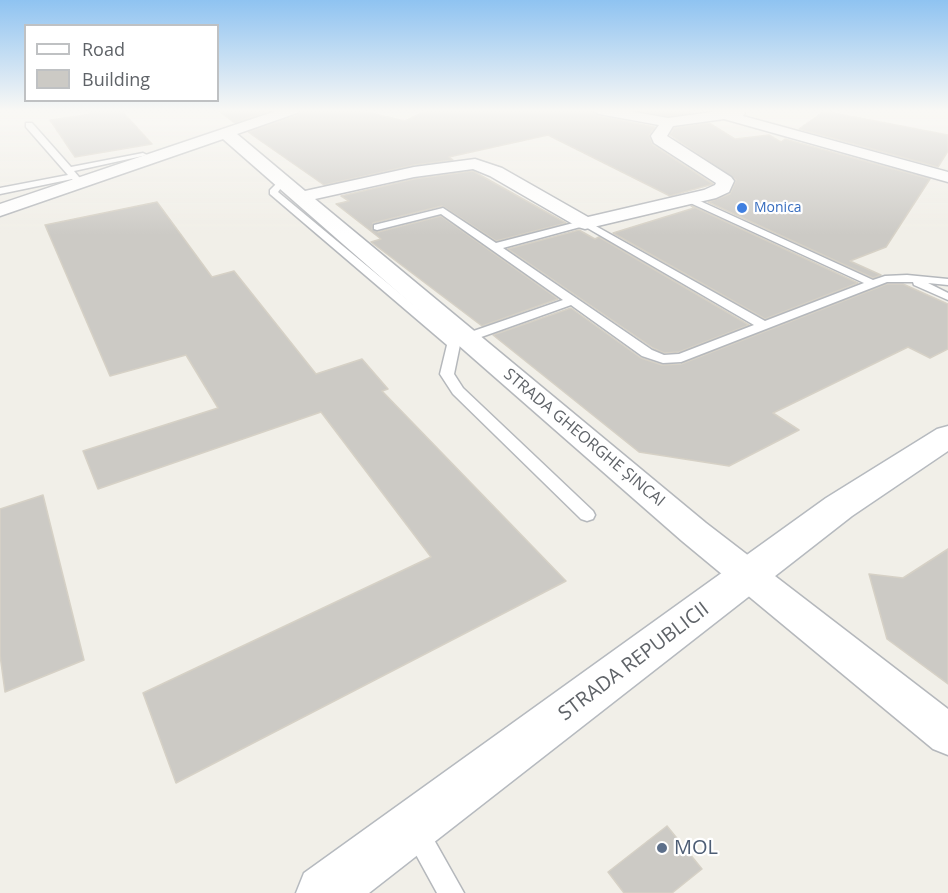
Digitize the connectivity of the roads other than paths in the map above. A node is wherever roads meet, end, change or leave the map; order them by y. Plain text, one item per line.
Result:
1 (53, 152) edge
2 (160, 152) edge
3 (248, 152) edge
4 (679, 152) edge
5 (858, 152) edge
6 (911, 152) edge
7 (143, 155) dead end
8 (911, 166) junction
9 (74, 176) junction
10 (948, 177) edge
11 (282, 181) junction
12 (0, 191) edge
13 (300, 197) junction
14 (689, 199) junction
15 (0, 210) edge
16 (585, 223) junction
17 (377, 227) dead end
18 (494, 247) junction
19 (907, 278) junction
20 (948, 282) edge
21 (874, 284) junction
22 (948, 297) edge
23 (572, 301) junction
24 (764, 326) junction
25 (459, 337) junction
26 (948, 436) edge
27 (587, 515) dead end
28 (748, 577) junction
29 (948, 735) edge
30 (413, 828) junction
31 (324, 893) edge
32 (451, 893) edge

1 - 9 lane
2 - 9 street
3 - 11 street, STRADA GHEORGHE ȘINCAI
4 - 14 street
5 - 8 street
6 - 8 street
7 - 9 lane
8 - 10 street
9 - 12 lane
9 - 15 street
11 - 13 street, STRADA GHEORGHE ȘINCAI
11 - 25 lane
13 - 16 street
13 - 25 street, STRADA GHEORGHE ȘINCAI
14 - 16 street
14 - 21 lane
16 - 18 lane
16 - 24 lane
17 - 18 lane
18 - 23 lane
19 - 20 lane
19 - 21 lane
19 - 22 lane
21 - 24 lane
23 - 24 lane
23 - 25 lane
25 - 27 lane
25 - 28 street, STRADA GHEORGHE ȘINCAI
26 - 28 main road, STRADA REPUBLICII
28 - 29 street, STRADA GHEORGHE ȘINCAI
28 - 30 main road, STRADA REPUBLICII
30 - 31 main road, STRADA REPUBLICII
30 - 32 lane

